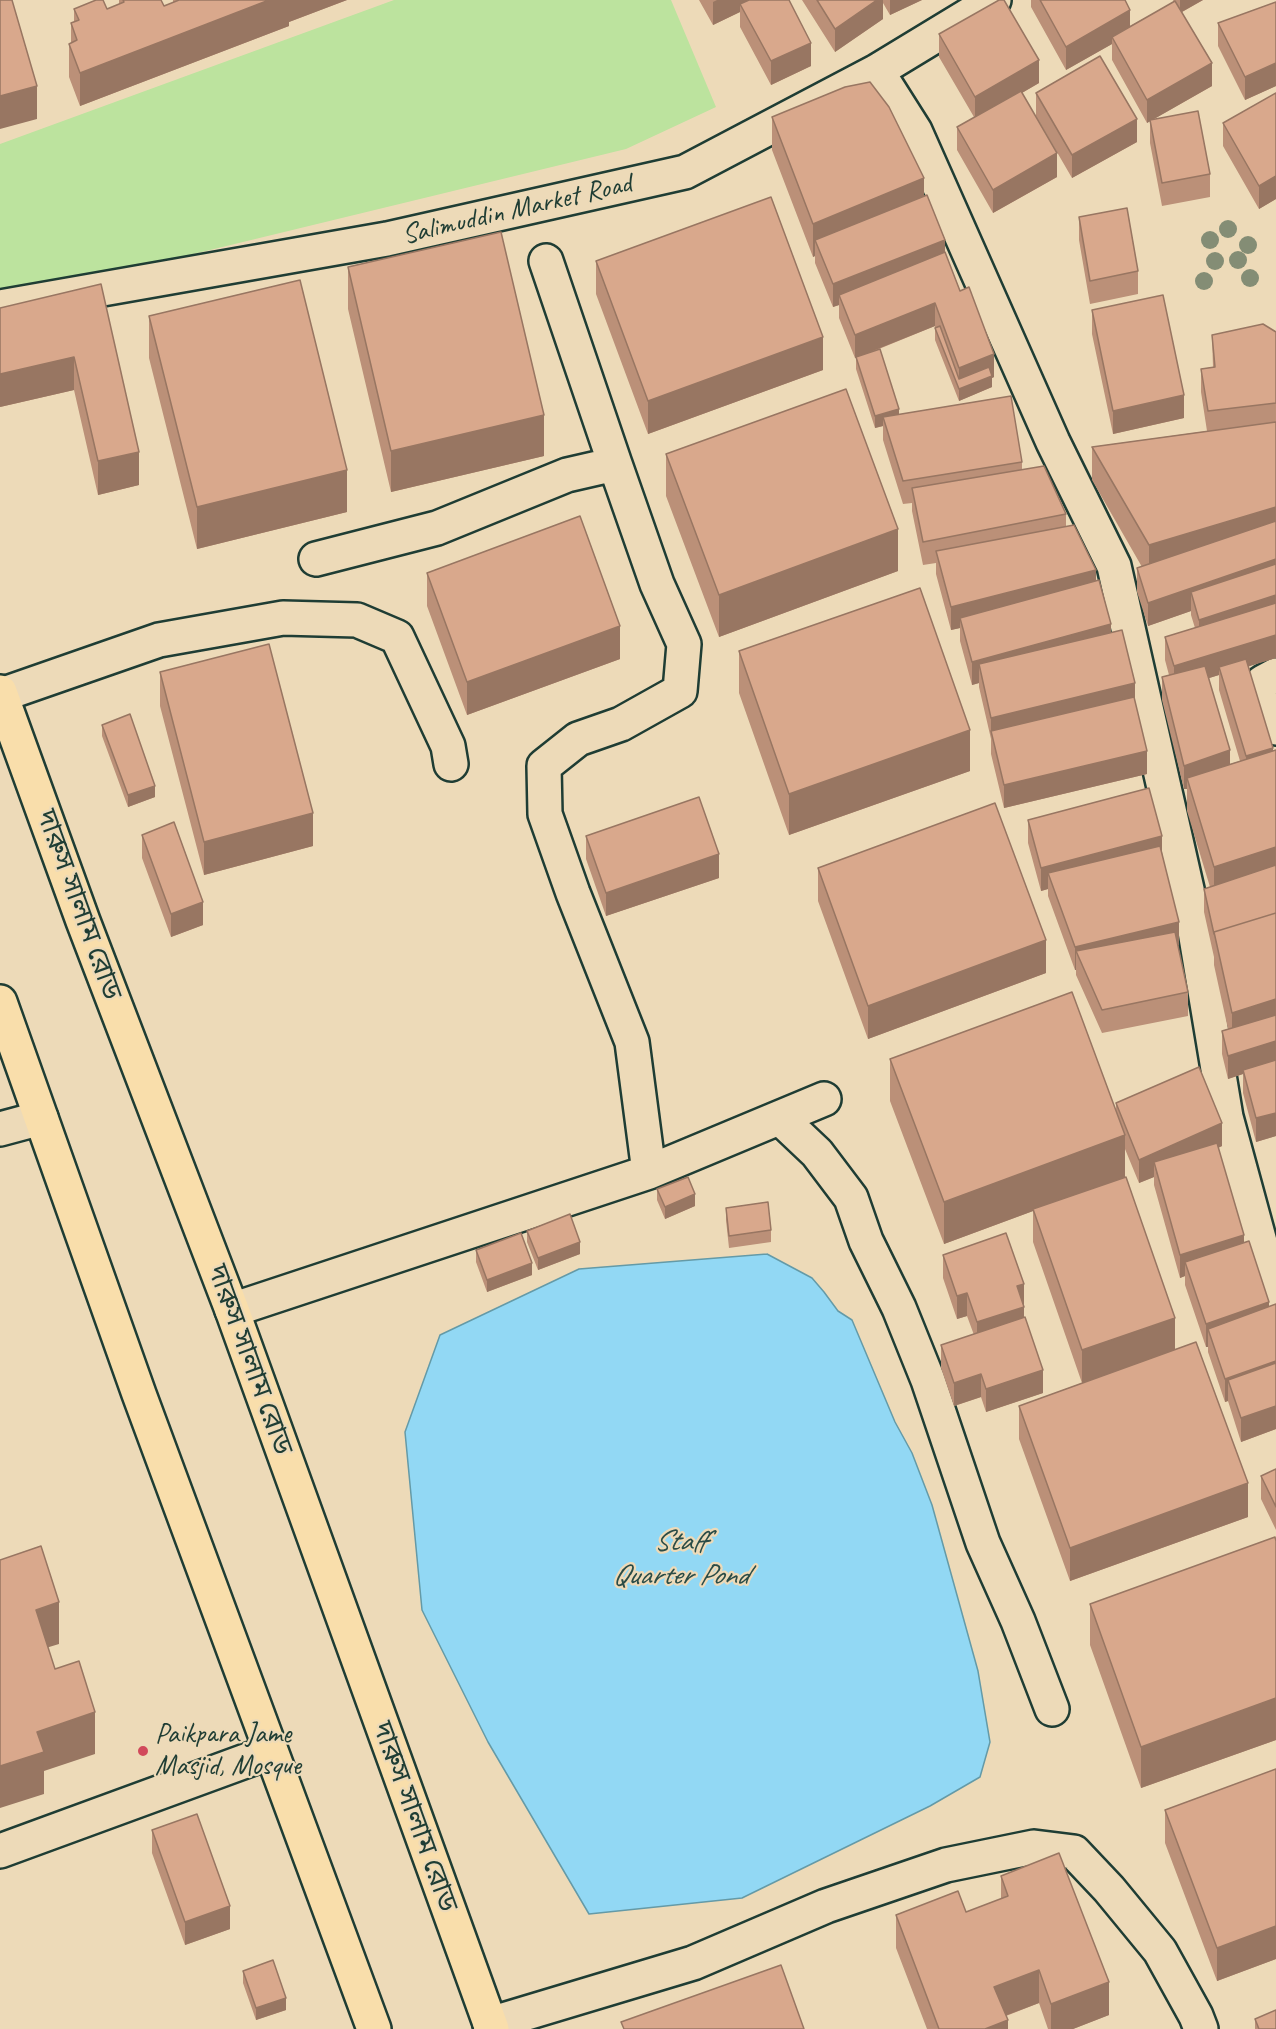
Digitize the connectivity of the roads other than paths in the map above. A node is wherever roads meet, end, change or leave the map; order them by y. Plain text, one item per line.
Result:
1 (994, 0) edge
2 (877, 71) junction
3 (546, 261) dead end
4 (0, 307) edge
5 (615, 464) junction
6 (316, 559) dead end
7 (1268, 680) edge
8 (0, 694) edge
9 (1276, 728) edge
10 (451, 764) dead end
11 (0, 1002) edge
12 (824, 1099) dead end
13 (41, 1118) junction
14 (780, 1118) junction
15 (0, 1129) edge
16 (649, 1172) junction
17 (1276, 1301) edge
18 (232, 1310) junction
19 (1052, 1709) dead end
20 (270, 1752) junction
21 (0, 1851) edge
22 (491, 2026) edge
23 (374, 2029) edge
24 (1201, 2029) edge

1 - 2 street, Salimuddin Market Road
2 - 4 street, Salimuddin Market Road
2 - 17 street
3 - 5 street
5 - 6 street
5 - 16 street
7 - 9 street
8 - 10 street
8 - 18 main road, দারুস সালাম রোড
11 - 13 main road
12 - 14 street
13 - 15 street
13 - 20 main road
14 - 16 street
14 - 19 street
16 - 18 street
18 - 22 main road, দারুস সালাম রোড
20 - 21 street
20 - 23 main road
22 - 24 street

